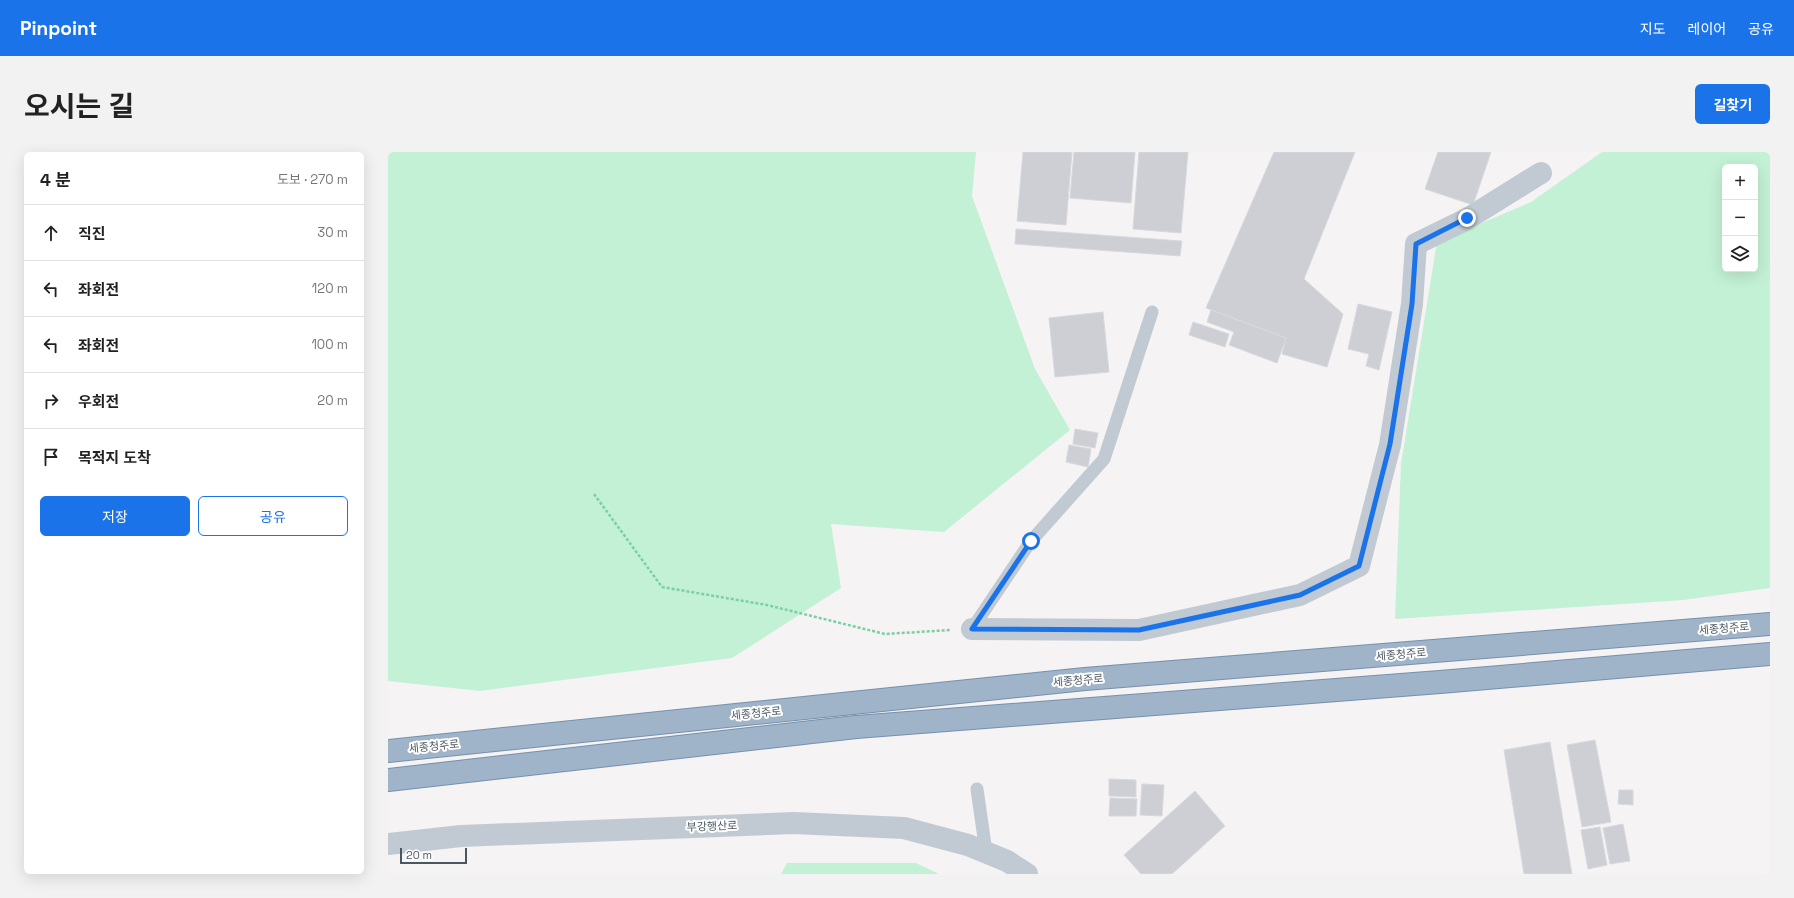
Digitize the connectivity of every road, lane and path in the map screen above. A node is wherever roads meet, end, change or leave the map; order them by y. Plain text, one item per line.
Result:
1 (1541, 173) dead end
2 (1152, 312) dead end
3 (594, 494) dead end
4 (1770, 624) edge
5 (972, 629) junction
6 (1770, 654) edge
7 (388, 751) edge
8 (388, 780) edge
9 (977, 789) dead end
10 (388, 844) edge
11 (986, 852) junction
12 (1027, 874) edge

1 - 5 street
2 - 5 lane
3 - 5 path
4 - 7 highway, 세종청주로
6 - 8 highway
9 - 11 lane
10 - 11 street, 부강행산로
11 - 12 street, 부강행산로

